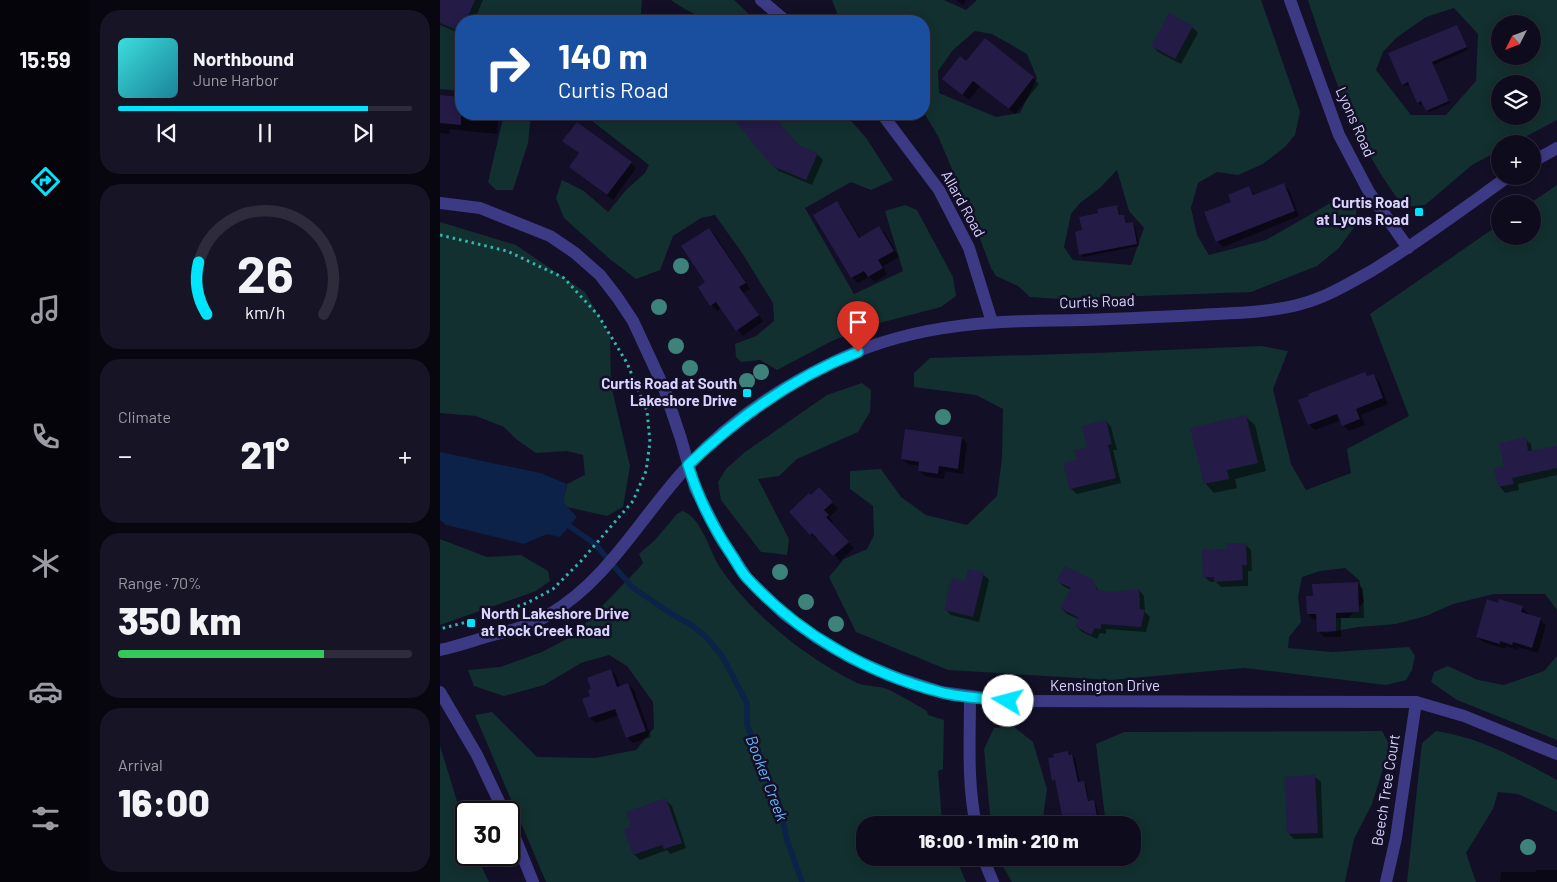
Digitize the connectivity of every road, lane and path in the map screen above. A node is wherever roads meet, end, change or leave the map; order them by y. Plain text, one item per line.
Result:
1 (763, 0) edge
2 (1290, 0) edge
3 (779, 15) edge
4 (887, 120) edge
5 (1557, 148) edge
6 (1541, 157) edge
7 (1496, 185) edge
8 (440, 204) edge
9 (440, 235) edge
10 (1408, 248) junction
11 (992, 322) junction
12 (688, 465) junction
13 (440, 629) edge
14 (440, 650) edge
15 (440, 692) edge
16 (970, 696) junction
17 (1416, 702) junction
18 (1557, 754) edge
19 (499, 801) edge
20 (974, 816) edge
21 (520, 850) edge
22 (986, 866) edge
23 (533, 882) edge
24 (993, 882) edge
25 (1386, 882) edge

1 - 3 street
2 - 10 street, Lyons Road
4 - 11 street, Allard Road
5 - 6 street
7 - 10 street, Curtis Road
8 - 12 street, Kensington Drive
9 - 13 path
10 - 11 street, Curtis Road
11 - 12 street, Curtis Road
12 - 14 street, Curtis Road
12 - 16 street, Kensington Drive
15 - 19 street
16 - 17 street, Kensington Drive
16 - 20 street
17 - 18 street, Kensington Drive
17 - 25 street, Beech Tree Court
21 - 23 street
22 - 24 street

